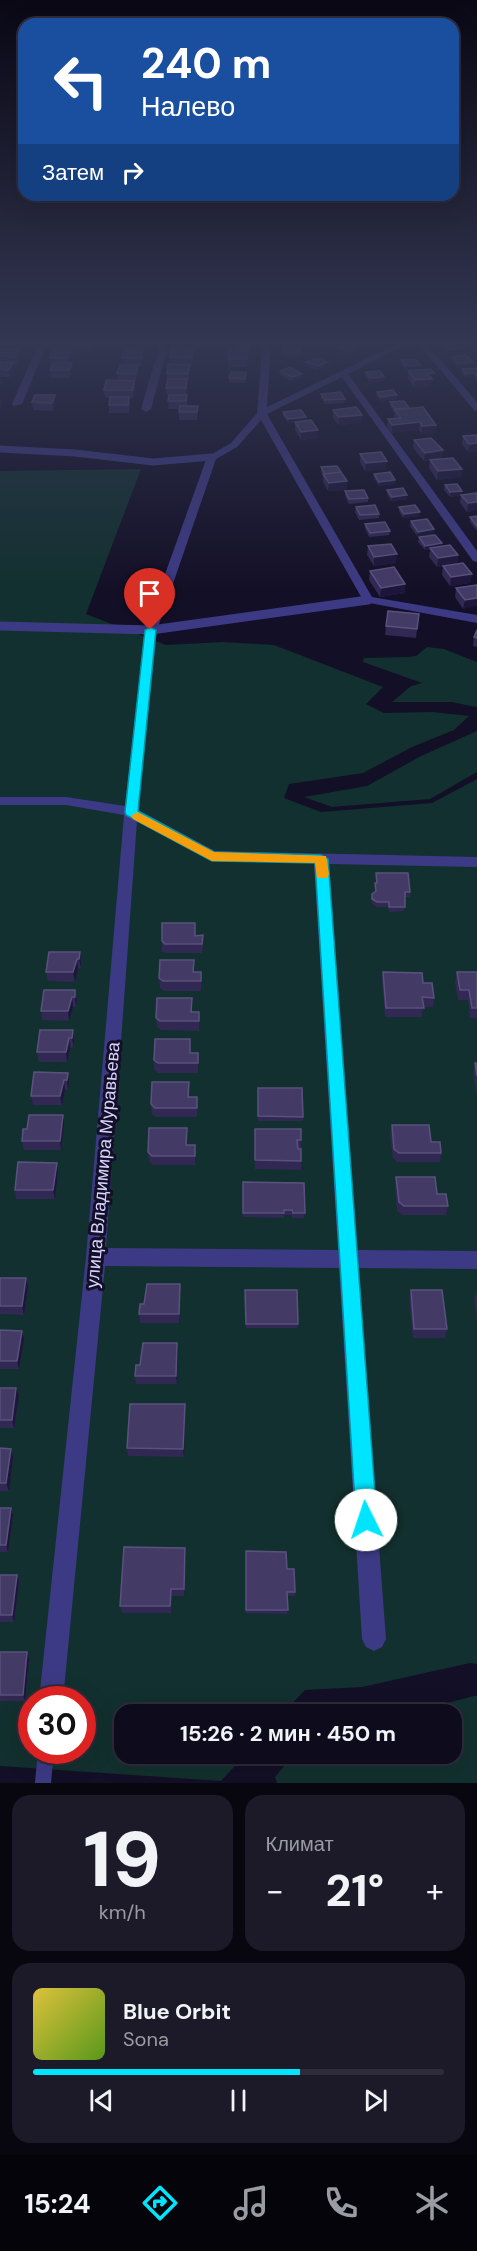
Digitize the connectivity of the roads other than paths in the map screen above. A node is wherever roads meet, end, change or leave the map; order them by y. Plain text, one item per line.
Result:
1 (252, 424) edge
2 (268, 424) edge
3 (380, 424) edge
4 (0, 449) edge
5 (212, 458) junction
6 (477, 559) edge
7 (368, 600) junction
8 (477, 619) edge
9 (0, 626) edge
10 (150, 630) junction
11 (0, 801) edge
12 (131, 812) junction
13 (321, 859) junction
14 (477, 862) edge
15 (96, 1257) junction
16 (349, 1259) junction
17 (477, 1260) edge
18 (374, 1639) dead end
19 (52, 1686) edge
20 (45, 1764) edge
21 (43, 1783) edge

1 - 5 street
2 - 7 street
3 - 6 street
4 - 5 lane
5 - 10 street, улица Владимира Муравьева
7 - 8 street
7 - 10 lane
9 - 10 lane
10 - 12 street, улица Владимира Муравьева
11 - 12 street
12 - 13 street
12 - 15 street, улица Владимира Муравьева
13 - 14 street
13 - 16 street
15 - 16 street
15 - 19 street, улица Владимира Муравьева
16 - 17 street
16 - 18 street
20 - 21 lane

